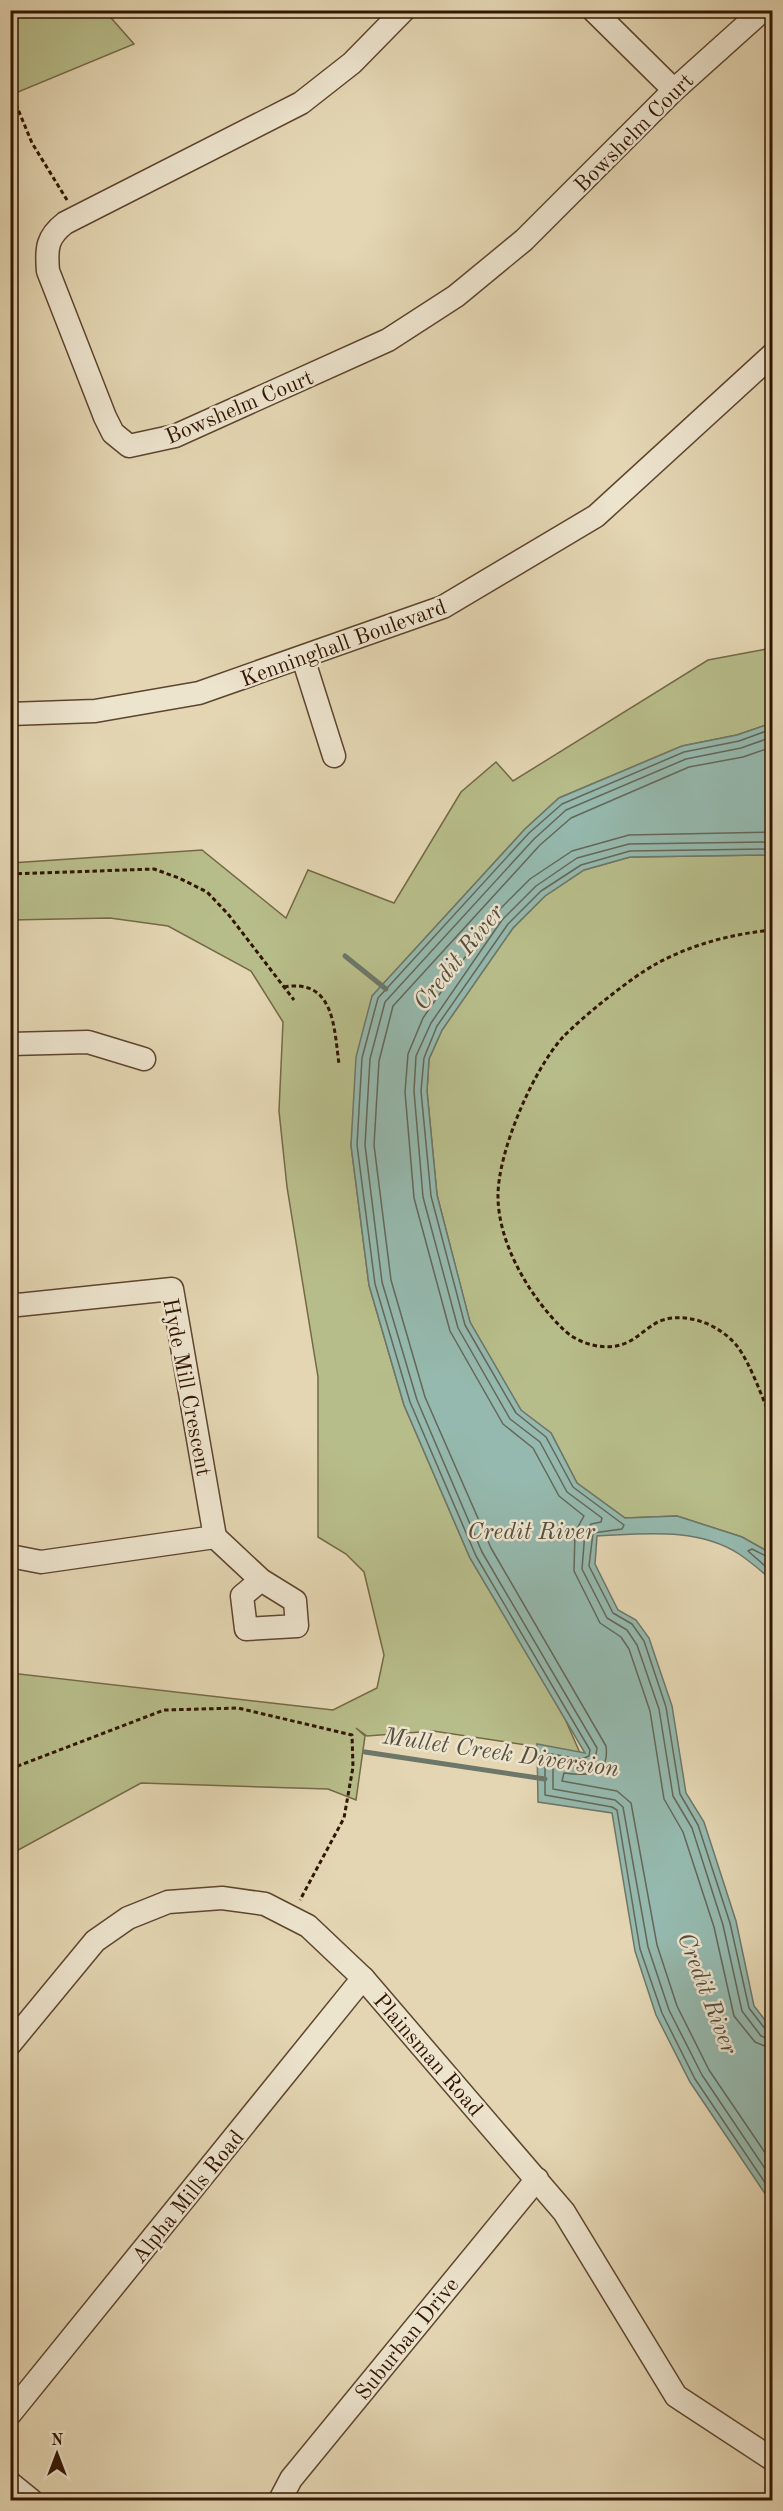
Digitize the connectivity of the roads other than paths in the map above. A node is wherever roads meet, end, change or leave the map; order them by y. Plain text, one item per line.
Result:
1 (404, 10) edge
2 (592, 10) edge
3 (763, 10) edge
4 (674, 90) junction
5 (772, 355) edge
6 (303, 658) junction
7 (10, 714) edge
8 (334, 756) dead end
9 (10, 1044) edge
10 (144, 1059) dead end
11 (10, 1302) edge
12 (215, 1537) junction
13 (10, 1556) edge
14 (261, 1580) dead end
15 (363, 1978) junction
16 (10, 2044) edge
17 (537, 2179) junction
18 (10, 2414) edge
19 (772, 2459) edge
20 (10, 2483) edge
21 (31, 2500) edge
22 (280, 2500) edge

1 - 4 street, Bowshelm Court
2 - 4 street
3 - 4 street, Bowshelm Court
5 - 6 street, Kenninghall Boulevard
6 - 7 street, Kenninghall Boulevard
6 - 8 street
9 - 10 street
11 - 12 street, Hyde Mill Crescent
12 - 13 street
12 - 14 street
15 - 16 street, Plainsman Road
15 - 17 street, Plainsman Road
15 - 18 street, Alpha Mills Road
17 - 19 street, Plainsman Road
17 - 22 street, Suburban Drive
20 - 21 street

